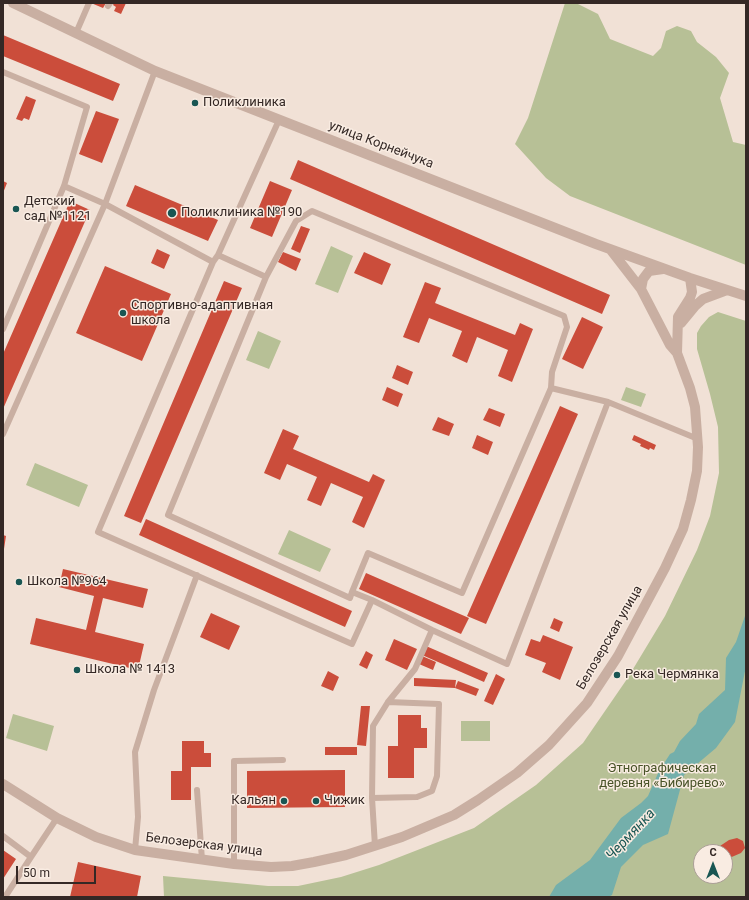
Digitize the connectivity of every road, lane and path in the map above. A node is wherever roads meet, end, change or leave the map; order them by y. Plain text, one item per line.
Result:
1 (13, 3) edge
2 (89, 3) edge
3 (76, 33) junction
4 (155, 71) junction
5 (3, 72) edge
6 (279, 120) junction
7 (64, 186) junction
8 (105, 204) junction
9 (610, 248) junction
10 (218, 256) junction
11 (213, 262) junction
12 (664, 269) junction
13 (266, 277) junction
14 (690, 278) junction
15 (641, 289) junction
16 (726, 290) junction
17 (746, 296) edge
18 (3, 329) edge
19 (678, 330) junction
20 (678, 353) junction
21 (551, 388) junction
22 (608, 402) junction
23 (3, 434) edge
24 (698, 439) junction
25 (197, 576) junction
26 (352, 592) junction
27 (372, 600) junction
28 (432, 630) junction
29 (388, 702) junction
30 (283, 760) dead end
31 (3, 784) edge
32 (197, 790) dead end
33 (372, 798) junction
34 (57, 818) junction
35 (3, 836) edge
36 (375, 846) junction
37 (135, 850) junction
38 (31, 857) junction
39 (202, 860) junction
40 (234, 864) junction
41 (5, 897) edge

1 - 3 street, улица Корнейчука
2 - 3 lane
3 - 4 street, улица Корнейчука
4 - 6 street, улица Корнейчука
4 - 8 lane
5 - 7 lane
6 - 9 street, улица Корнейчука
6 - 10 lane
7 - 8 lane
7 - 18 lane
8 - 11 lane
8 - 23 lane
9 - 12 street, улица Корнейчука
9 - 15 street, Белозерская улица
10 - 11 lane
10 - 13 lane
11 - 25 lane
12 - 14 street, улица Корнейчука
12 - 15 street
13 - 21 lane
13 - 26 lane
14 - 16 street, улица Корнейчука
14 - 19 street, Белозерская улица
15 - 20 street, Белозерская улица
16 - 17 street, улица Корнейчука
16 - 19 street
19 - 20 street, Белозерская улица
20 - 24 street, Белозерская улица
21 - 22 lane
21 - 26 lane
22 - 24 lane
22 - 28 lane
24 - 36 street, Белозерская улица
25 - 27 lane
25 - 37 lane
26 - 27 lane
27 - 28 lane
28 - 29 lane
29 - 33 lane
29 - 33 lane
30 - 40 lane
31 - 34 street, Белозерская улица
32 - 39 lane
33 - 36 lane
34 - 37 street, Белозерская улица
34 - 38 lane
35 - 38 lane
36 - 40 street, Белозерская улица
37 - 39 street, Белозерская улица
38 - 41 lane
39 - 40 street, Белозерская улица

